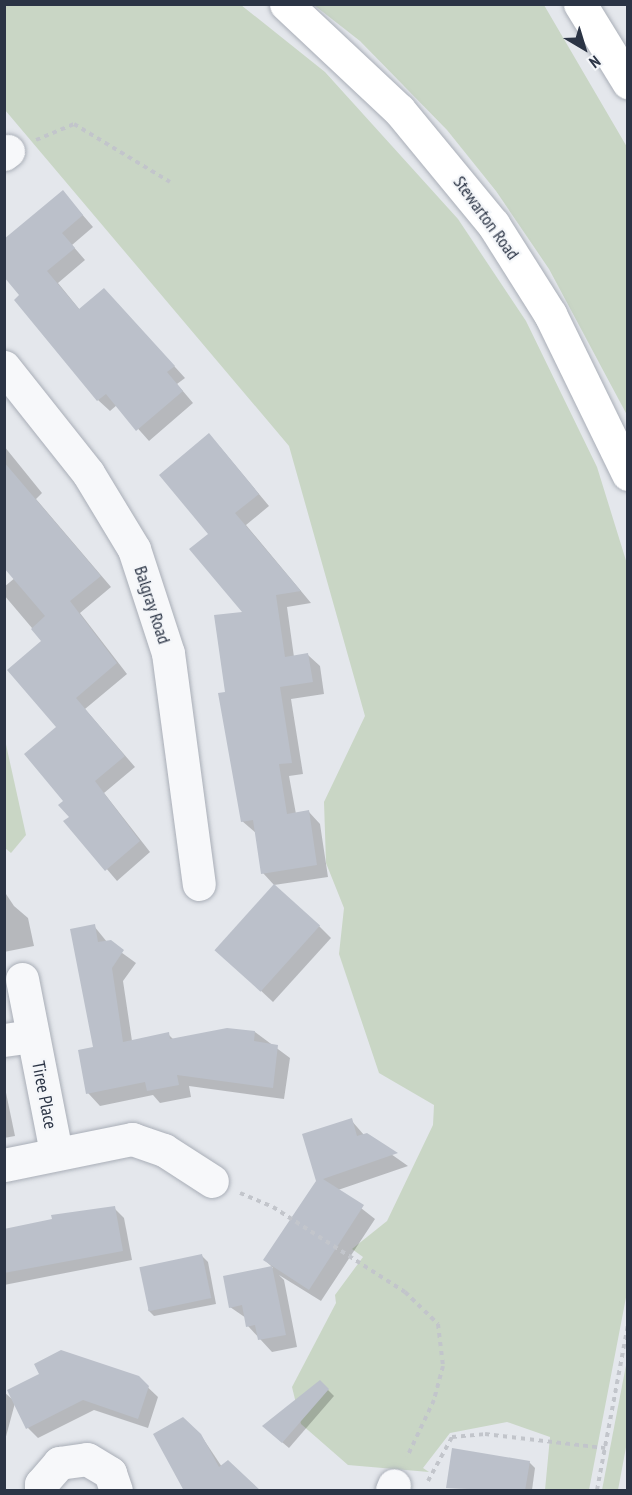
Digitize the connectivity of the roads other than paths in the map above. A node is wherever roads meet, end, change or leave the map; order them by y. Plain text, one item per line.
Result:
1 (286, 4) edge
2 (580, 4) edge
3 (627, 82) edge
4 (4, 367) edge
5 (627, 474) edge
6 (200, 884) dead end
7 (22, 979) dead end
8 (19, 1038) edge
9 (56, 1153) junction
10 (4, 1165) edge
11 (212, 1181) road end
12 (40, 1491) edge
13 (116, 1491) edge

1 - 5 main road, Stewarton Road
2 - 3 main road
4 - 6 street, Balgray Road
7 - 8 street, Tiree Place
8 - 9 street, Tiree Place
9 - 10 street, Tiree Place
9 - 11 street, Tiree Place
12 - 13 street

